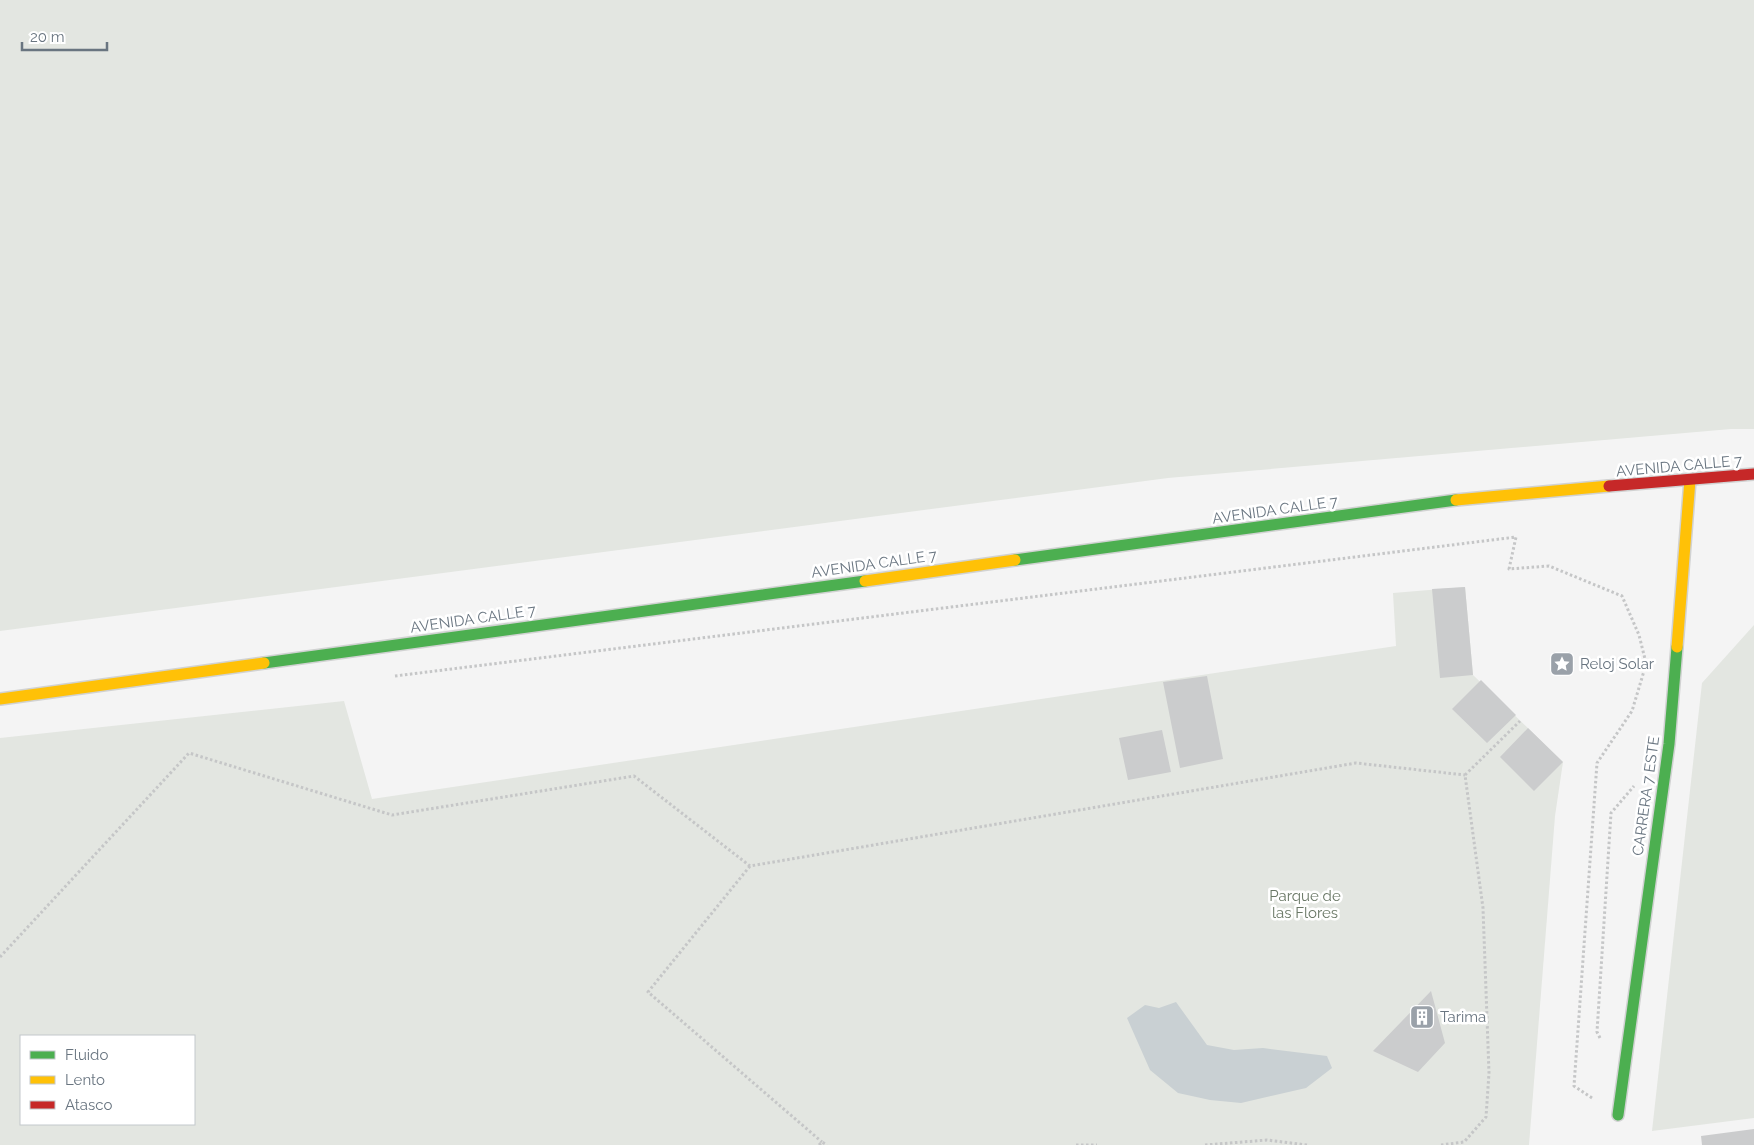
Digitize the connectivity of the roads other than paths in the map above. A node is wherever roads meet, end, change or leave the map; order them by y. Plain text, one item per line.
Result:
1 (1754, 474) edge
2 (1690, 480) junction
3 (0, 699) edge
4 (1618, 1115) road end

1 - 2 main road, AVENIDA CALLE 7
2 - 3 main road, AVENIDA CALLE 7
2 - 4 main road, CARRERA 7 ESTE

